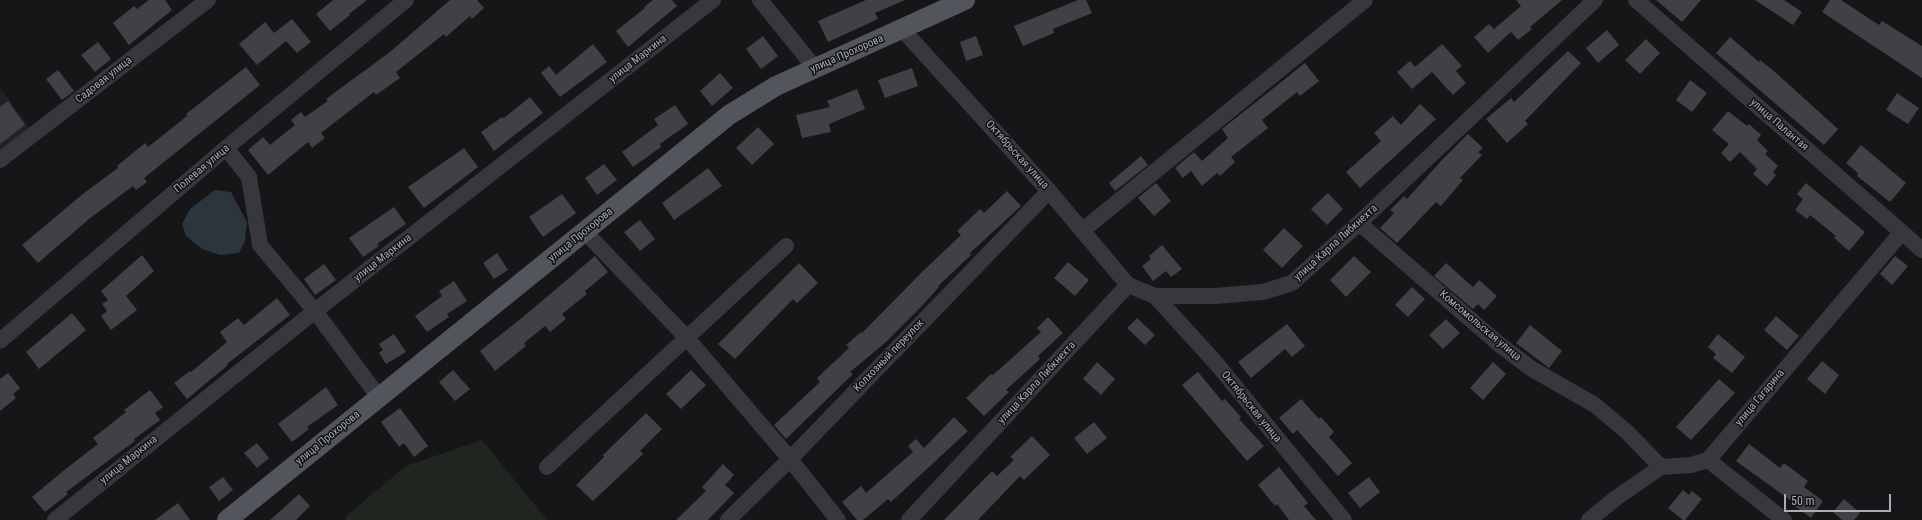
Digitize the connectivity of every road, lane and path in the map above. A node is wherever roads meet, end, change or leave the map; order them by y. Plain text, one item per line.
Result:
1 (208, 0) edge
2 (406, 0) edge
3 (713, 0) edge
4 (760, 0) edge
5 (965, 0) edge
6 (1365, 0) edge
7 (1595, 0) edge
8 (1636, 0) edge
9 (902, 29) junction
10 (815, 68) junction
11 (226, 148) junction
12 (0, 160) edge
13 (1049, 191) junction
14 (1359, 223) junction
15 (1083, 230) junction
16 (585, 232) junction
17 (1902, 232) junction
18 (786, 246) dead end
19 (1922, 250) edge
20 (1128, 285) junction
21 (1155, 296) junction
22 (315, 311) junction
23 (686, 337) junction
24 (0, 341) edge
25 (378, 396) junction
26 (790, 459) junction
27 (1708, 460) junction
28 (547, 467) dead end
29 (1661, 467) junction
30 (54, 520) edge
31 (227, 520) edge
32 (728, 520) edge
33 (838, 520) edge
34 (909, 520) edge
35 (1344, 520) edge
36 (1589, 520) edge
37 (1784, 520) edge

1 - 12 street, Садовая улица
2 - 11 street, Полевая улица
3 - 22 street, улица Маркина
4 - 10 street
5 - 9 main road, улица Прохорова
6 - 15 street
7 - 14 street, улица Карла Либкнехта
8 - 17 street, улица Палантая
9 - 10 main road, улица Прохорова
9 - 13 street, Октябрьская улица
10 - 16 main road, улица Прохорова
11 - 22 street
11 - 24 street, Полевая улица
13 - 15 street, Октябрьская улица
13 - 26 street, Колхозный переулок
14 - 21 street, улица Карла Либкнехта
14 - 29 street, Комсомольская улица
15 - 20 street, Октябрьская улица
16 - 23 street
16 - 25 main road, улица Прохорова
17 - 19 street, улица Палантая
17 - 27 street, улица Гагарина
18 - 23 street
20 - 21 street, улица Карла Либкнехта
20 - 34 street, улица Карла Либкнехта
21 - 35 street, Октябрьская улица
22 - 25 street
22 - 30 street, улица Маркина
23 - 26 street
23 - 28 street
25 - 31 main road, улица Прохорова
26 - 32 street, Колхозный переулок
26 - 33 street
27 - 29 street
27 - 37 street
29 - 36 street

